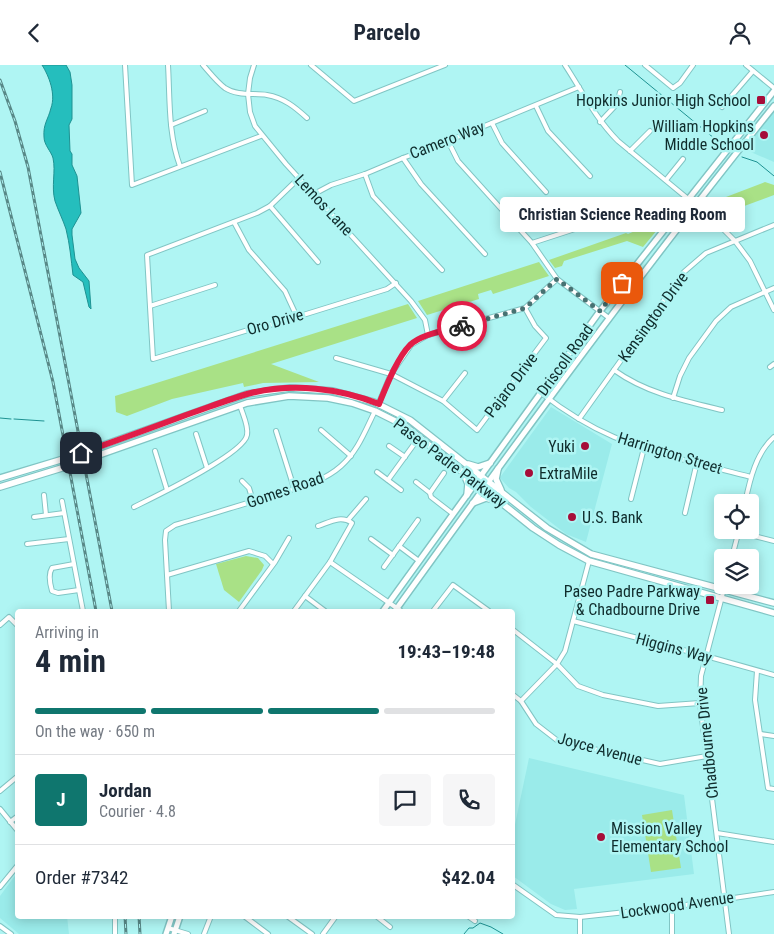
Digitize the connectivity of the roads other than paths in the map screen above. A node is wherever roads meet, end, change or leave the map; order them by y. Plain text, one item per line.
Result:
1 (125, 65) edge
2 (168, 65) edge
3 (204, 65) edge
4 (254, 65) edge
5 (311, 65) edge
6 (446, 65) edge
7 (565, 65) edge
8 (645, 65) edge
9 (693, 65) edge
10 (746, 65) edge
11 (753, 71) junction
12 (579, 87) junction
13 (774, 89) edge
14 (620, 92) dead end
15 (248, 95) junction
16 (536, 106) junction
17 (774, 106) edge
18 (722, 107) dead end
19 (205, 111) dead end
20 (307, 118) dead end
21 (600, 122) junction
22 (492, 123) junction
23 (171, 125) junction
24 (650, 131) dead end
25 (261, 136) junction
26 (448, 141) junction
27 (630, 151) junction
28 (403, 158) junction
29 (683, 159) dead end
30 (180, 167) junction
31 (365, 174) junction
32 (590, 176) dead end
33 (299, 178) junction
34 (666, 181) junction
35 (546, 192) dead end
36 (314, 194) junction
37 (687, 199) junction
38 (270, 205) junction
39 (695, 205) junction
40 (630, 211) dead end
41 (234, 222) junction
42 (774, 225) edge
43 (735, 241) junction
44 (532, 243) junction
45 (485, 254) dead end
46 (318, 262) dead end
47 (442, 270) dead end
48 (557, 279) junction
49 (396, 283) junction
50 (215, 285) dead end
51 (774, 288) edge
52 (765, 292) junction
53 (150, 306) junction
54 (525, 308) junction
55 (774, 310) edge
56 (600, 311) junction
57 (297, 317) junction
58 (609, 318) junction
59 (428, 335) junction
60 (336, 358) dead end
61 (614, 370) junction
62 (465, 373) dead end
63 (392, 374) junction
64 (276, 389) junction
65 (542, 393) junction
66 (673, 398) junction
67 (550, 399) junction
68 (443, 401) junction
69 (379, 404) junction
70 (240, 405) junction
71 (722, 410) dead end
72 (375, 411) junction
73 (579, 419) junction
74 (321, 430) dead end
75 (276, 431) dead end
76 (196, 434) dead end
77 (420, 437) junction
78 (774, 437) edge
79 (389, 446) dead end
80 (644, 448) junction
81 (155, 451) dead end
82 (351, 456) junction
83 (405, 457) junction
84 (465, 463) junction
85 (490, 463) junction
86 (698, 463) junction
87 (207, 468) junction
88 (498, 469) junction
89 (464, 471) junction
90 (377, 472) dead end
91 (444, 473) dead end
92 (481, 476) junction
93 (750, 477) junction
94 (0, 478) edge
95 (388, 480) junction
96 (242, 481) dead end
97 (416, 482) dead end
98 (476, 482) junction
99 (488, 482) junction
100 (0, 487) edge
101 (484, 488) junction
102 (294, 489) junction
103 (167, 490) junction
104 (401, 490) dead end
105 (430, 493) junction
106 (503, 494) junction
107 (747, 494) edge
108 (44, 495) dead end
109 (467, 495) junction
110 (366, 499) dead end
111 (631, 499) dead end
112 (62, 501) dead end
113 (254, 501) junction
114 (501, 502) junction
115 (473, 503) junction
116 (134, 507) dead end
117 (64, 513) junction
118 (685, 513) dead end
119 (452, 514) junction
120 (46, 515) junction
121 (34, 517) dead end
122 (348, 520) junction
123 (418, 520) dead end
124 (318, 525) dead end
125 (759, 537) edge
126 (289, 538) dead end
127 (70, 539) junction
128 (371, 539) dead end
129 (774, 541) edge
130 (27, 544) dead end
131 (399, 546) junction
132 (591, 554) junction
133 (393, 555) junction
134 (419, 561) junction
135 (589, 561) junction
136 (330, 562) junction
137 (74, 564) junction
138 (273, 564) junction
139 (384, 567) dead end
140 (167, 575) junction
141 (714, 585) edge
142 (79, 591) junction
143 (722, 594) edge
144 (746, 594) edge
145 (305, 596) junction
146 (721, 599) junction
147 (389, 602) junction
148 (774, 603) edge
149 (83, 609) edge
150 (169, 609) edge
151 (240, 609) edge
152 (295, 609) edge
153 (322, 609) edge
154 (384, 609) edge
155 (397, 609) edge
156 (399, 609) edge
157 (435, 609) edge
158 (486, 609) edge
159 (774, 613) edge
160 (573, 621) junction
161 (15, 623) edge
162 (0, 625) edge
163 (515, 631) edge
164 (706, 656) junction
165 (557, 664) junction
166 (757, 671) junction
167 (774, 675) edge
168 (515, 696) edge
169 (521, 701) junction
170 (700, 703) junction
171 (761, 734) junction
172 (774, 736) edge
173 (706, 757) junction
174 (15, 778) edge
175 (774, 789) edge
176 (0, 791) edge
177 (0, 809) edge
178 (2, 815) edge
179 (15, 818) edge
180 (10, 822) junction
181 (15, 828) edge
182 (717, 833) junction
183 (774, 842) edge
184 (15, 869) edge
185 (515, 885) edge
186 (0, 887) edge
187 (774, 892) edge
188 (724, 898) junction
189 (672, 907) junction
190 (580, 917) junction
191 (115, 919) edge
192 (171, 919) edge
193 (179, 919) edge
194 (210, 919) edge
195 (248, 919) edge
196 (291, 919) edge
197 (334, 919) edge
198 (380, 919) edge
199 (472, 919) edge
200 (474, 921) dead end
201 (0, 926) edge
202 (390, 927) dead end
203 (166, 931) edge
204 (174, 932) edge
205 (11, 934) edge
206 (115, 934) edge
207 (188, 934) edge
208 (204, 934) edge
209 (268, 934) edge
210 (312, 934) edge
211 (323, 934) edge
212 (580, 934) edge
213 (672, 934) edge
214 (729, 934) edge

1 - 30 street
2 - 23 street
3 - 15 street
4 - 15 street, Lemos Lane
5 - 6 street
7 - 12 street
8 - 9 street
10 - 11 street
11 - 13 street
11 - 18 street
12 - 16 street, Camero Way
12 - 21 street
13 - 37 street, Driscoll Road
14 - 21 street
15 - 20 street
15 - 25 street, Lemos Lane
16 - 22 street, Camero Way
16 - 32 street
17 - 39 street, Driscoll Road
19 - 23 street
21 - 27 street
22 - 26 street, Camero Way
22 - 35 street
23 - 30 street
24 - 27 street
25 - 30 street
25 - 33 street, Lemos Lane
26 - 28 street, Camero Way
26 - 44 street
27 - 34 street
28 - 31 street, Camero Way
28 - 45 street
29 - 34 street
31 - 36 street, Camero Way
31 - 47 street
33 - 36 street, Lemos Lane
33 - 38 street
34 - 37 street
36 - 49 street, Lemos Lane
37 - 39 street
37 - 56 street, Driscoll Road
38 - 41 street
38 - 46 street
39 - 43 street
39 - 58 street, Driscoll Road
40 - 44 street
41 - 53 street
41 - 57 street
42 - 43 street, Kensington Drive
43 - 52 street
43 - 61 street, Kensington Drive
44 - 48 street
48 - 54 street, Gomes Road
48 - 56 street
49 - 57 street, Oro Drive
49 - 59 street, Lemos Lane
50 - 53 street
51 - 52 street
52 - 55 street
52 - 66 street
53 - 57 street, Oro Drive
54 - 59 street, Gomes Road
54 - 68 street, Pajaro Drive
56 - 58 street
56 - 65 street, Driscoll Road
58 - 67 street, Driscoll Road
59 - 63 street, Gomes Road
60 - 63 street, Pajaro Drive
61 - 66 street
61 - 73 street, Kensington Drive
62 - 68 street
63 - 68 street, Pajaro Drive
63 - 69 street, Gomes Road
64 - 69 main road, Paseo Padre Parkway
64 - 70 main road
64 - 94 main road, Paseo Padre Parkway
65 - 67 street, Harrington Street
65 - 85 street, Driscoll Road
66 - 71 street
67 - 73 street, Harrington Street
67 - 88 street, Driscoll Road
69 - 72 street, Gomes Road
69 - 84 main road, Paseo Padre Parkway
70 - 72 main road, Paseo Padre Parkway
70 - 87 street
70 - 100 main road, Paseo Padre Parkway
72 - 77 main road, Paseo Padre Parkway
72 - 82 street, Gomes Road
73 - 80 street, Harrington Street
74 - 82 street
75 - 102 street
76 - 87 street
77 - 83 street
77 - 89 main road, Paseo Padre Parkway
78 - 93 street
79 - 83 street
80 - 86 street, Harrington Street
80 - 111 street
81 - 103 street
82 - 102 street, Gomes Road
83 - 95 street
84 - 85 main road
84 - 92 main road, Paseo Padre Parkway
85 - 92 street, Driscoll Road
86 - 93 street, Harrington Street
86 - 118 street
87 - 103 street
88 - 99 street, Driscoll Road
88 - 106 main road
89 - 98 main road, Paseo Padre Parkway
89 - 109 main road
90 - 95 street
91 - 105 street
92 - 98 street, Driscoll Road
92 - 99 main road, Paseo Padre Parkway
93 - 107 street
95 - 104 street
96 - 113 street
97 - 105 street
98 - 101 main road, Paseo Padre Parkway
98 - 109 street, Driscoll Road
99 - 101 street, Driscoll Road
99 - 106 main road, Paseo Padre Parkway
101 - 114 main road, Paseo Padre Parkway
101 - 115 street, Driscoll Road
102 - 113 street, Gomes Road
103 - 116 street
105 - 119 street
106 - 132 main road, Paseo Padre Parkway
108 - 120 street
109 - 119 street, Driscoll Road
110 - 122 street
112 - 117 street
113 - 140 street, Gomes Road
114 - 115 main road
114 - 135 main road, Paseo Padre Parkway
115 - 156 street, Driscoll Road
117 - 120 street
117 - 127 street
119 - 134 street, Driscoll Road
120 - 121 street
122 - 124 street
122 - 136 street
123 - 131 street
125 - 129 street
126 - 138 street
127 - 130 street
127 - 137 street
128 - 133 street
131 - 133 street
131 - 134 street
132 - 135 street
132 - 141 main road, Paseo Padre Parkway
133 - 139 street
134 - 147 street, Driscoll Road
135 - 146 main road, Paseo Padre Parkway
135 - 160 street
136 - 145 street
136 - 147 street
137 - 142 street
137 - 142 street
138 - 140 street
138 - 151 street
140 - 150 street
142 - 149 street
143 - 146 street, Chadbourne Drive
144 - 148 main road, Paseo Padre Parkway
145 - 152 street
145 - 153 street
146 - 159 main road, Paseo Padre Parkway
146 - 164 street, Chadbourne Drive
147 - 154 street, Driscoll Road
147 - 155 street
157 - 158 street
160 - 164 street, Higgins Way
160 - 165 street
161 - 162 street
163 - 165 street
164 - 166 street, Higgins Way
164 - 170 street, Chadbourne Drive
165 - 169 street
165 - 170 street
166 - 167 street, Higgins Way
166 - 171 street
168 - 169 street, Joyce Avenue
169 - 173 street, Joyce Avenue
170 - 173 street, Chadbourne Drive
171 - 172 street
171 - 175 street
173 - 182 street, Chadbourne Drive
174 - 176 street
177 - 178 street
178 - 180 street
179 - 180 street
180 - 181 street
182 - 183 street
182 - 188 street, Chadbourne Drive
184 - 186 street
185 - 190 street, Lockwood Avenue
187 - 188 street, Lockwood Avenue
188 - 189 street, Lockwood Avenue
188 - 214 street, Chadbourne Drive
189 - 190 street, Lockwood Avenue
189 - 213 street
190 - 212 street
191 - 206 street
192 - 203 street
193 - 204 street
194 - 208 street
195 - 209 street
196 - 210 street
197 - 211 street
198 - 202 street
199 - 200 street
201 - 205 street
203 - 204 street
204 - 207 street

